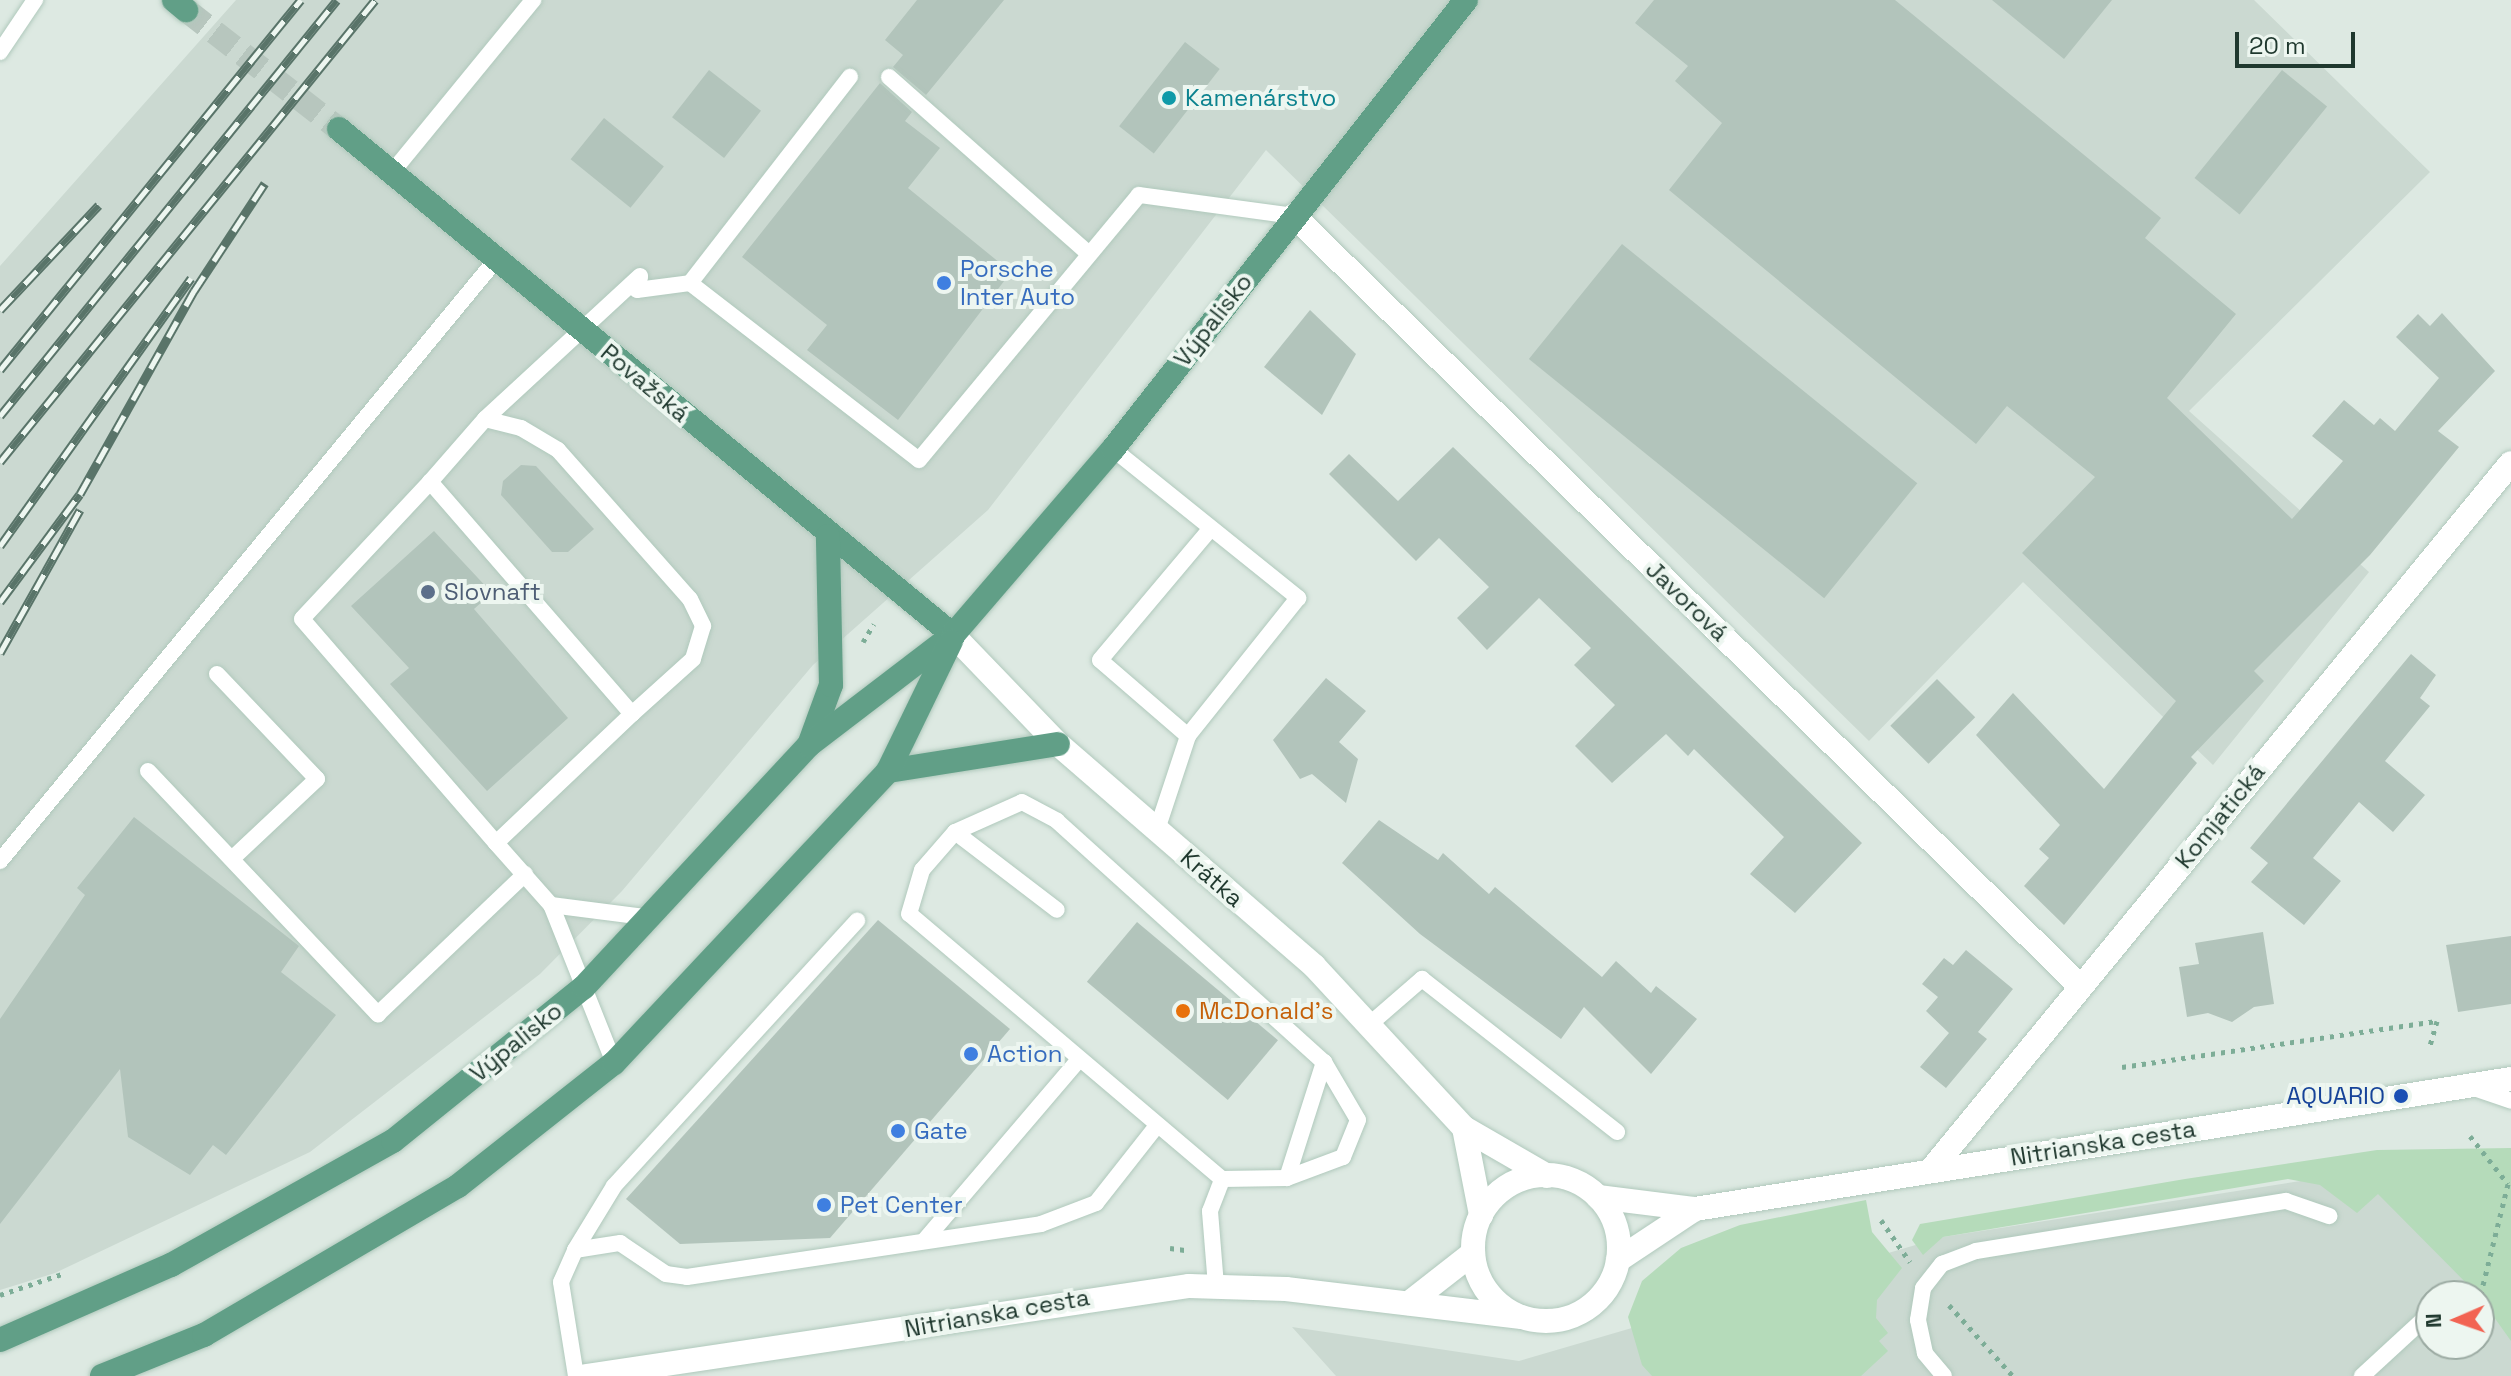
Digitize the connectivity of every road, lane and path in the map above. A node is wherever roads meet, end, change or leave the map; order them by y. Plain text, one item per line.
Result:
1 (35, 0) edge
2 (533, 0) edge
3 (1466, 0) edge
4 (0, 52) edge
5 (850, 77) dead end
6 (889, 77) dead end
7 (339, 129) tunnel mouth
8 (394, 170) junction
9 (1294, 216) junction
10 (1092, 246) junction
11 (495, 261) junction
12 (690, 283) junction
13 (582, 330) junction
14 (485, 419) junction
15 (1113, 449) junction
16 (2511, 463) edge
17 (430, 482) junction
18 (1211, 528) junction
19 (828, 536) junction
20 (874, 624) dead end
21 (953, 635) junction
22 (862, 643) dead end
23 (217, 674) dead end
24 (632, 714) junction
25 (1188, 736) junction
26 (1058, 744) junction
27 (809, 745) junction
28 (148, 771) dead end
29 (888, 771) junction
30 (1157, 830) junction
31 (955, 832) junction
32 (496, 843) junction
33 (233, 858) junction
34 (0, 861) edge
35 (525, 874) junction
36 (551, 905) junction
37 (1057, 910) dead end
38 (652, 918) junction
39 (857, 921) dead end
40 (2080, 986) junction
41 (584, 987) junction
42 (1370, 1024) junction
43 (2429, 1049) dead end
44 (1078, 1061) junction
45 (1324, 1062) junction
46 (614, 1063) junction
47 (2122, 1067) dead end
48 (2511, 1079) edge
49 (2469, 1086) junction
50 (2511, 1101) edge
51 (1155, 1128) junction
52 (1464, 1128) junction
53 (1617, 1132) dead end
54 (2470, 1136) dead end
55 (1931, 1170) junction
56 (1547, 1176) junction
57 (1287, 1178) junction
58 (1222, 1179) junction
59 (2510, 1184) edge
60 (1598, 1197) junction
61 (1695, 1209) junction
62 (1481, 1215) junction
63 (2329, 1216) dead end
64 (1881, 1220) dead end
65 (924, 1241) junction
66 (575, 1250) junction
67 (1473, 1253) junction
68 (1618, 1260) junction
69 (1914, 1266) dead end
70 (66, 1272) dead end
71 (2485, 1280) edge
72 (1216, 1286) junction
73 (0, 1295) edge
74 (1946, 1302) dead end
75 (1409, 1303) junction
76 (1521, 1317) junction
77 (2415, 1327) edge
78 (0, 1340) edge
79 (102, 1376) edge
80 (576, 1376) edge
81 (586, 1376) edge
82 (1944, 1376) edge
83 (2013, 1376) edge
84 (2362, 1376) edge

1 - 4 lane
2 - 8 lane
3 - 9 main road, Výpalisko
5 - 12 lane
6 - 10 lane
7 - 8 main road, Považská
8 - 11 main road, Považská
9 - 10 lane
9 - 15 main road, Výpalisko
9 - 40 street, Javorová
10 - 12 lane
11 - 13 main road, Považská
11 - 34 lane
12 - 13 lane
13 - 14 lane
13 - 19 main road, Považská
14 - 17 lane
14 - 24 lane
15 - 18 lane
15 - 21 main road, Výpalisko
16 - 40 street, Komjatická
17 - 24 lane
17 - 32 lane
18 - 25 lane
18 - 25 lane
19 - 21 main road, Považská
19 - 27 main road
20 - 22 path
21 - 26 street, Krátka
21 - 27 main road, Výpalisko
21 - 29 main road, Výpalisko
23 - 33 lane
24 - 32 lane
25 - 30 lane
26 - 29 main road
26 - 30 street, Krátka
27 - 38 main road, Výpalisko
28 - 33 lane
29 - 46 main road, Výpalisko
30 - 42 street, Krátka
31 - 37 lane
31 - 44 lane
31 - 45 lane
32 - 35 lane
33 - 35 lane
35 - 36 lane
36 - 38 lane
36 - 41 lane
38 - 41 main road, Výpalisko
39 - 66 lane
40 - 55 street, Komjatická
41 - 46 lane
41 - 78 main road, Výpalisko
42 - 52 street, Krátka
42 - 53 lane
43 - 47 path
44 - 51 lane
44 - 65 lane
45 - 57 lane
45 - 57 lane
46 - 79 main road, Výpalisko
48 - 49 street, Nitrianska cesta
49 - 50 lane
49 - 55 street, Nitrianska cesta
51 - 58 lane
51 - 65 lane
52 - 56 street, Krátka
52 - 62 street
54 - 59 path
55 - 61 street, Nitrianska cesta
56 - 60 street
56 - 62 street
57 - 58 lane
58 - 72 lane
59 - 71 path
60 - 61 street, Nitrianska cesta
60 - 68 street
61 - 68 street, Nitrianska cesta
62 - 67 street
63 - 82 lane
64 - 69 path
65 - 66 lane
66 - 80 lane
67 - 75 street
67 - 76 street
68 - 76 street
70 - 73 path
72 - 75 street, Nitrianska cesta
72 - 81 street, Nitrianska cesta
74 - 83 path
75 - 76 street, Nitrianska cesta
77 - 84 lane

